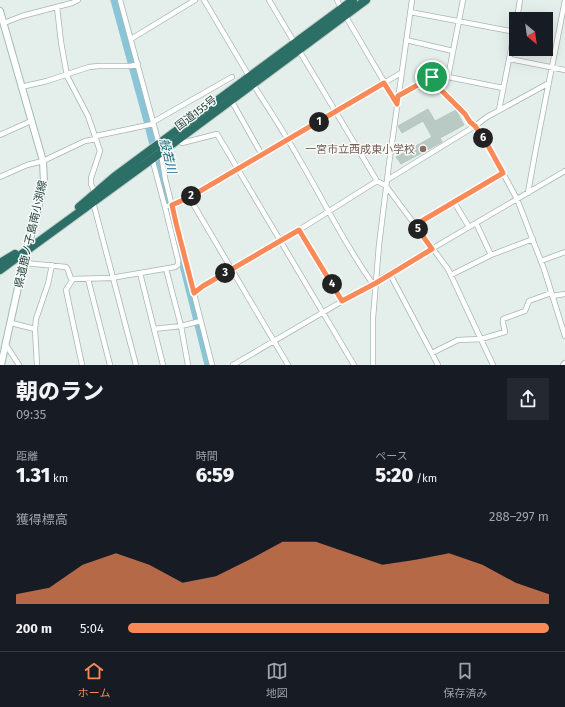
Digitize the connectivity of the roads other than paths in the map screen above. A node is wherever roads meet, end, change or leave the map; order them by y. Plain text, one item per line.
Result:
1 (78, 0) edge
2 (120, 0) edge
3 (195, 0) edge
4 (204, 0) edge
5 (269, 0) edge
6 (337, 0) edge
7 (353, 0) edge
8 (366, 0) edge
9 (412, 0) edge
10 (463, 0) edge
11 (520, 0) edge
12 (565, 0) edge
13 (57, 7) junction
14 (341, 8) junction
15 (0, 11) edge
16 (410, 12) junction
17 (518, 12) edge
18 (346, 15) junction
19 (458, 21) junction
20 (2, 24) edge
21 (509, 31) edge
22 (131, 39) junction
23 (406, 40) junction
24 (294, 42) junction
25 (299, 50) junction
26 (453, 51) junction
27 (511, 56) edge
28 (510, 59) junction
29 (135, 65) junction
30 (552, 68) junction
31 (565, 70) edge
32 (401, 73) junction
33 (67, 74) junction
34 (232, 76) dead end
35 (251, 80) junction
36 (384, 83) junction
37 (549, 83) junction
38 (21, 87) junction
39 (503, 88) junction
40 (398, 96) junction
41 (231, 100) junction
42 (397, 104) junction
43 (499, 110) junction
44 (336, 112) junction
45 (31, 121) junction
46 (151, 124) junction
47 (475, 126) junction
48 (0, 135) edge
49 (96, 137) junction
50 (287, 140) junction
51 (182, 143) dead end
52 (155, 152) junction
53 (262, 155) junction
54 (43, 161) junction
55 (238, 169) junction
56 (565, 171) edge
57 (503, 173) junction
58 (0, 177) edge
59 (387, 180) junction
60 (377, 181) junction
61 (386, 186) junction
62 (95, 193) junction
63 (528, 193) junction
64 (190, 197) junction
65 (517, 199) junction
66 (93, 202) junction
67 (454, 202) junction
68 (169, 206) junction
69 (329, 212) junction
70 (476, 223) junction
71 (415, 225) junction
72 (469, 227) junction
73 (299, 230) junction
74 (533, 239) junction
75 (281, 241) junction
76 (27, 248) junction
77 (432, 249) junction
78 (565, 252) edge
79 (491, 255) junction
80 (541, 261) junction
81 (0, 263) edge
82 (25, 263) junction
83 (52, 265) junction
84 (166, 269) junction
85 (232, 269) junction
86 (0, 270) edge
87 (140, 273) junction
88 (390, 274) junction
89 (451, 275) junction
90 (114, 277) junction
91 (73, 279) junction
92 (88, 279) junction
93 (374, 284) junction
94 (194, 293) junction
95 (565, 294) edge
96 (551, 295) junction
97 (342, 301) junction
98 (322, 312) junction
99 (198, 321) junction
100 (11, 323) junction
101 (181, 326) junction
102 (34, 329) junction
103 (154, 329) junction
104 (565, 336) edge
105 (481, 339) junction
106 (274, 341) junction
107 (4, 345) edge
108 (432, 353) junction
109 (1, 365) edge
110 (19, 365) edge
111 (37, 365) edge
112 (82, 365) edge
113 (110, 365) edge
114 (136, 365) edge
115 (163, 365) edge
116 (188, 365) edge
117 (212, 365) edge
118 (233, 365) edge
119 (288, 365) edge
120 (354, 365) edge
121 (372, 365) edge
122 (438, 365) edge
123 (493, 365) edge

1 - 13 street
2 - 22 street
3 - 22 street
4 - 35 street
5 - 24 street
6 - 14 street
7 - 14 highway, 国道155号
8 - 18 highway, 国道155号
9 - 16 street
10 - 19 street
11 - 17 street
12 - 30 street
13 - 20 street
13 - 33 street
14 - 24 highway, 国道155号
15 - 20 main road, 県道鹿ノ子島南小渕線
16 - 19 street
16 - 23 street
18 - 25 highway, 国道155号
18 - 36 street
19 - 21 street
19 - 26 street
20 - 38 main road, 県道鹿ノ子島南小渕線
22 - 29 street
23 - 26 street
23 - 32 street
24 - 25 street
24 - 35 highway, 国道155号
25 - 35 highway, 国道155号
25 - 44 street
26 - 39 street
27 - 28 street
28 - 30 street
28 - 39 street
29 - 33 street
29 - 46 street
30 - 31 street
30 - 37 street
32 - 36 street
32 - 40 street
33 - 38 street
33 - 49 street
34 - 46 street
35 - 41 highway, 国道155号
35 - 50 street
35 - 52 highway, 国道155号
36 - 42 street
36 - 44 street
37 - 43 street
37 - 63 street
38 - 45 main road, 県道鹿ノ子島南小渕線
39 - 43 street
40 - 42 street
40 - 47 street
41 - 52 highway, 国道155号
41 - 53 street
42 - 59 street
43 - 47 street
44 - 50 street
44 - 60 street
45 - 48 street
45 - 54 main road, 県道鹿ノ子島南小渕線
46 - 49 street
46 - 52 street
47 - 57 street
47 - 59 street
49 - 54 street
49 - 62 street
50 - 53 street
50 - 69 street
51 - 55 street
52 - 62 highway, 国道155号
52 - 66 highway, 国道155号
52 - 68 street
52 - 68 street
53 - 55 street
54 - 58 street
54 - 76 main road, 県道鹿ノ子島南小渕線
55 - 64 street
55 - 75 street
56 - 63 street
57 - 65 street
57 - 67 street
59 - 61 street
60 - 61 street
60 - 69 street
61 - 71 street
61 - 93 street
62 - 76 highway, 国道155号
63 - 65 street
64 - 68 street
64 - 85 street
65 - 70 street
65 - 74 street
66 - 76 highway, 国道155号
66 - 90 street
67 - 71 street
67 - 72 street
68 - 84 street
68 - 94 street
69 - 73 street
69 - 93 street
70 - 72 street
70 - 79 street
71 - 77 street
72 - 77 street
73 - 75 street
73 - 97 street
74 - 79 street
74 - 80 street
75 - 85 street
75 - 98 street
76 - 81 highway, 国道155号
76 - 82 main road, 県道鹿ノ子島南小渕線
76 - 86 highway, 国道155号
77 - 88 street
77 - 89 street
78 - 80 street
79 - 89 street
80 - 96 street
82 - 83 street
82 - 100 main road, 県道鹿ノ子島南小渕線
83 - 91 street
83 - 102 street
84 - 87 street
84 - 101 street
85 - 94 street
85 - 106 street
87 - 90 street
87 - 103 street
88 - 93 street
88 - 108 street
89 - 105 street
90 - 92 street
90 - 114 street
91 - 92 street
91 - 112 street
92 - 113 street
93 - 97 street
93 - 121 street
94 - 99 street
95 - 96 street
96 - 104 street
96 - 105 street
97 - 98 street
98 - 106 street
98 - 120 street
99 - 101 street
99 - 117 street
100 - 102 street
100 - 107 main road, 県道鹿ノ子島南小渕線
101 - 103 street
101 - 116 street
102 - 111 street
103 - 115 street
105 - 108 street
105 - 123 street
106 - 118 street
106 - 119 street
107 - 109 main road, 県道鹿ノ子島南小渕線
107 - 110 street
108 - 122 street

